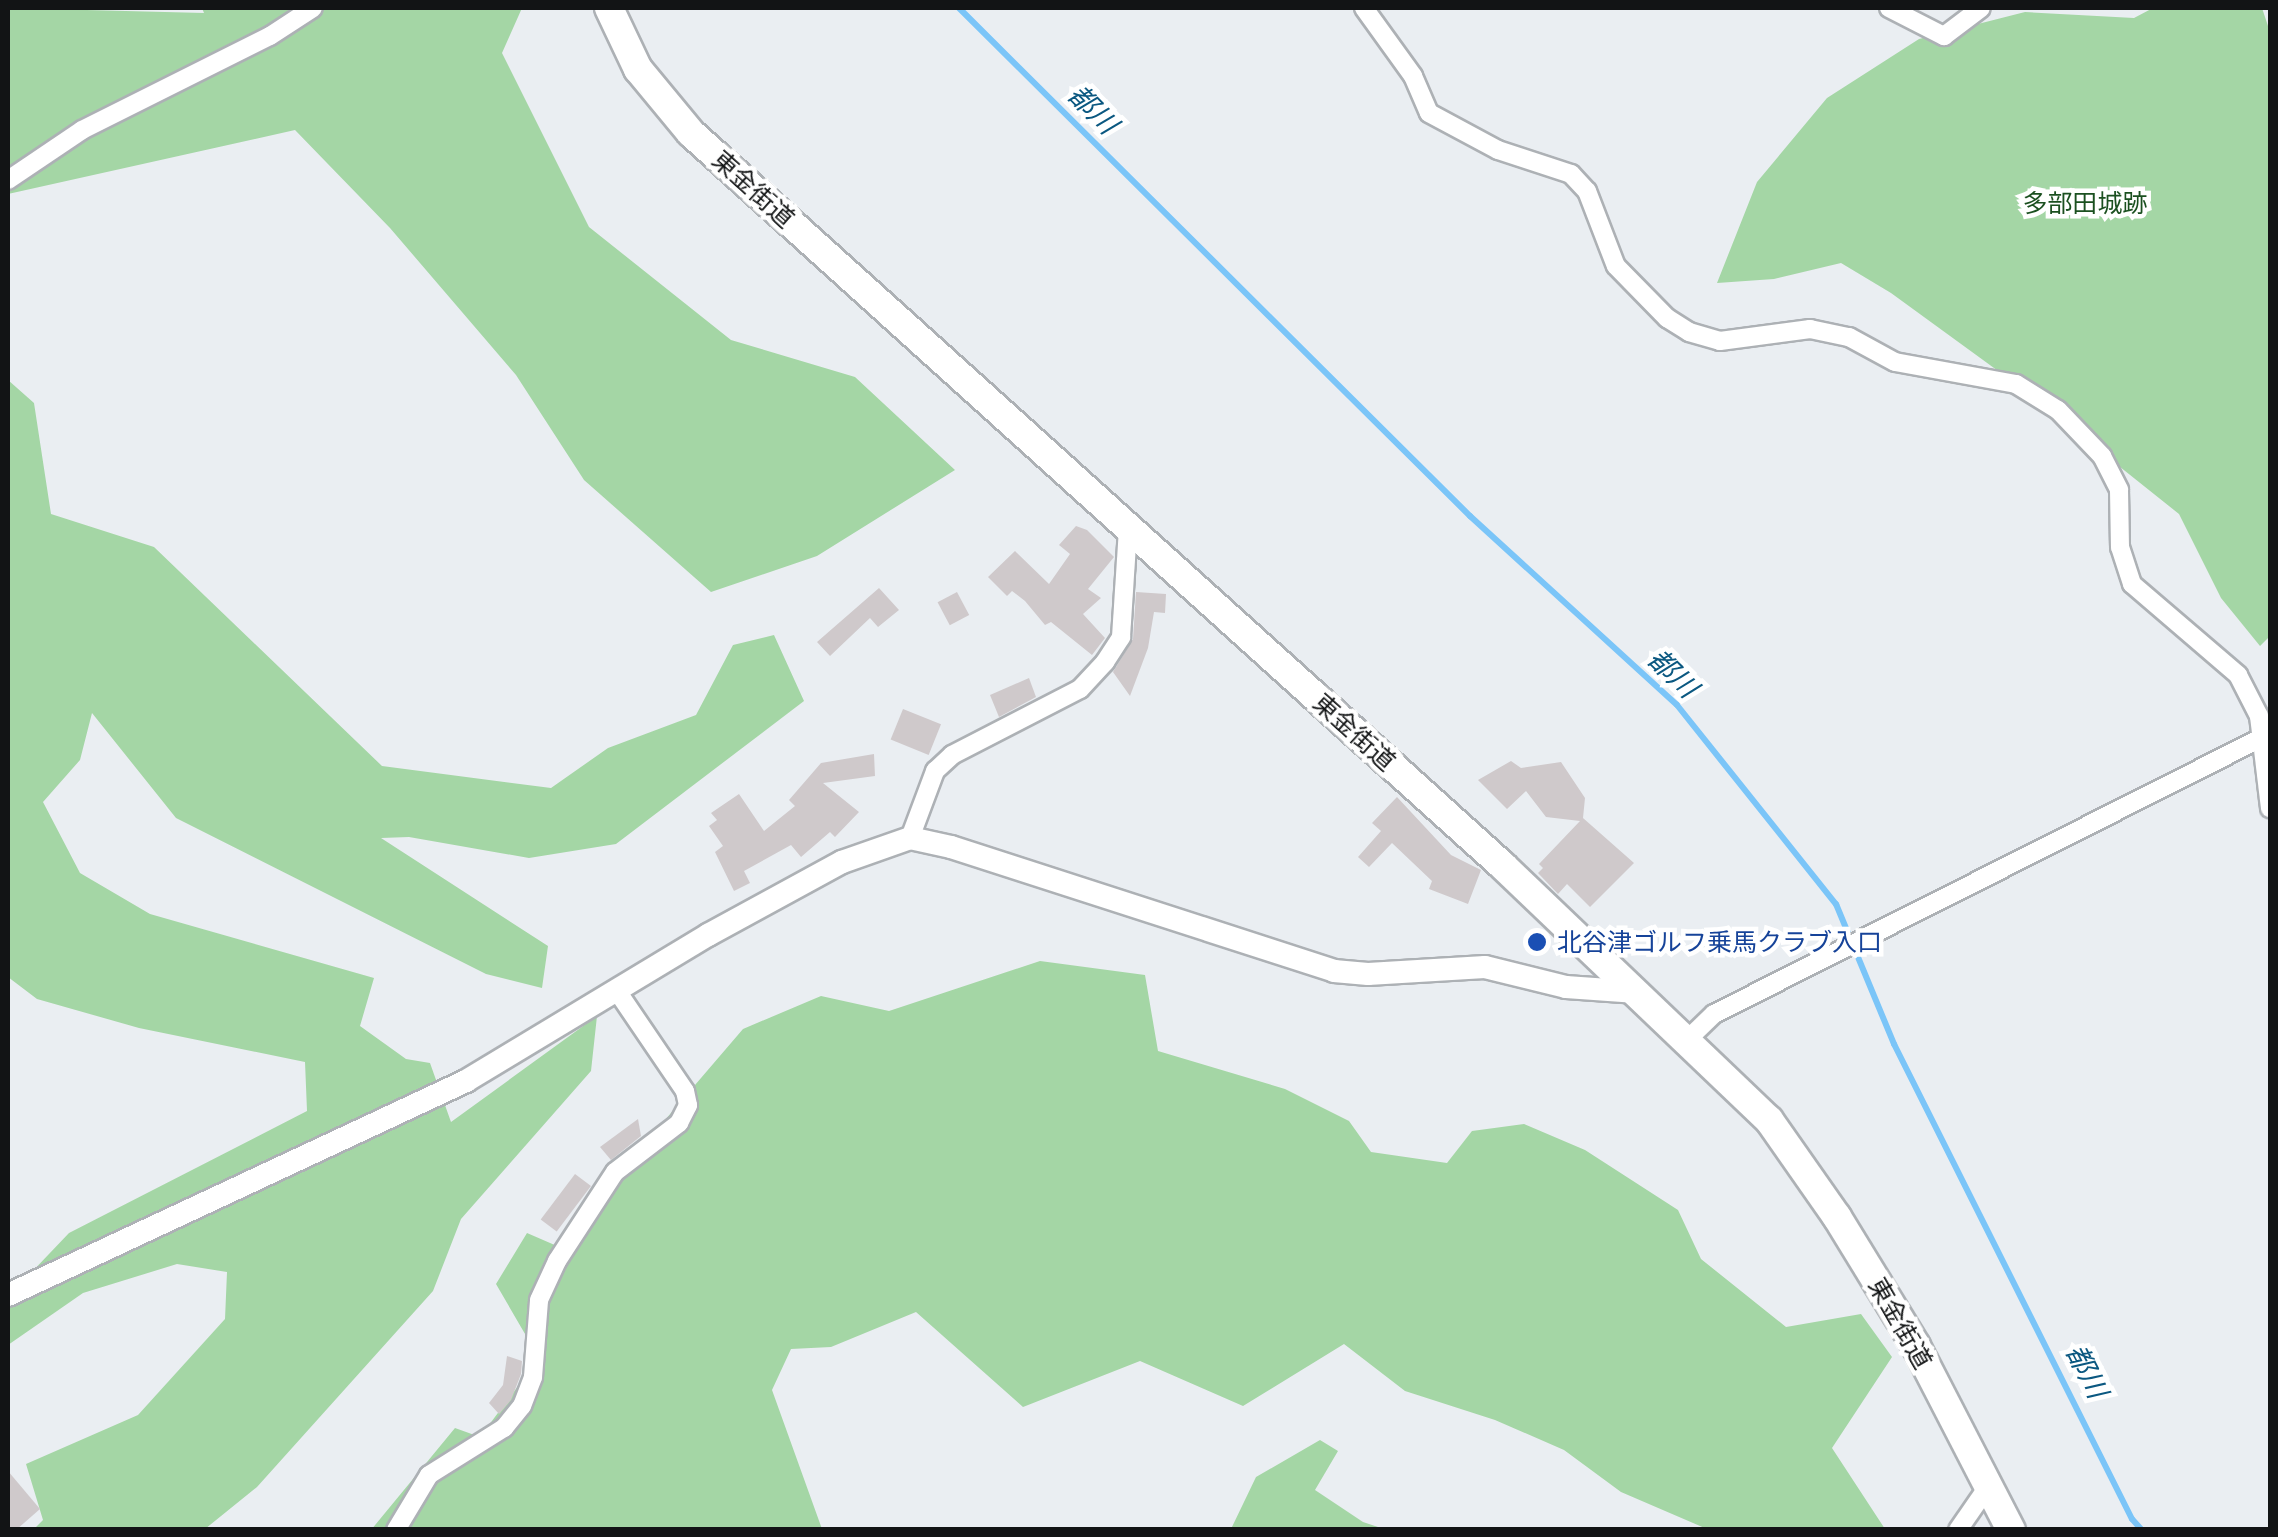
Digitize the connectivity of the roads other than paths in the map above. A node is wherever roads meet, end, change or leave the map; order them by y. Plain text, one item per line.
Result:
1 (313, 8) edge
2 (610, 8) edge
3 (1364, 8) edge
4 (1889, 8) edge
5 (1981, 8) edge
6 (8, 180) edge
7 (1128, 528) junction
8 (2263, 737) junction
9 (2270, 808) edge
10 (910, 838) junction
11 (617, 991) junction
12 (1637, 992) junction
13 (1688, 1039) junction
14 (8, 1295) edge
15 (1988, 1485) junction
16 (396, 1530) edge
17 (1958, 1530) edge
18 (2011, 1530) edge

1 - 6 street
2 - 7 highway, 東金街道
3 - 8 street
4 - 5 street
7 - 10 street
7 - 12 highway, 東金街道
8 - 9 street
8 - 13 street
10 - 11 street
10 - 12 street
11 - 14 street
11 - 16 street
12 - 13 highway, 東金街道
13 - 15 highway, 東金街道
15 - 17 street
15 - 18 highway, 東金街道

